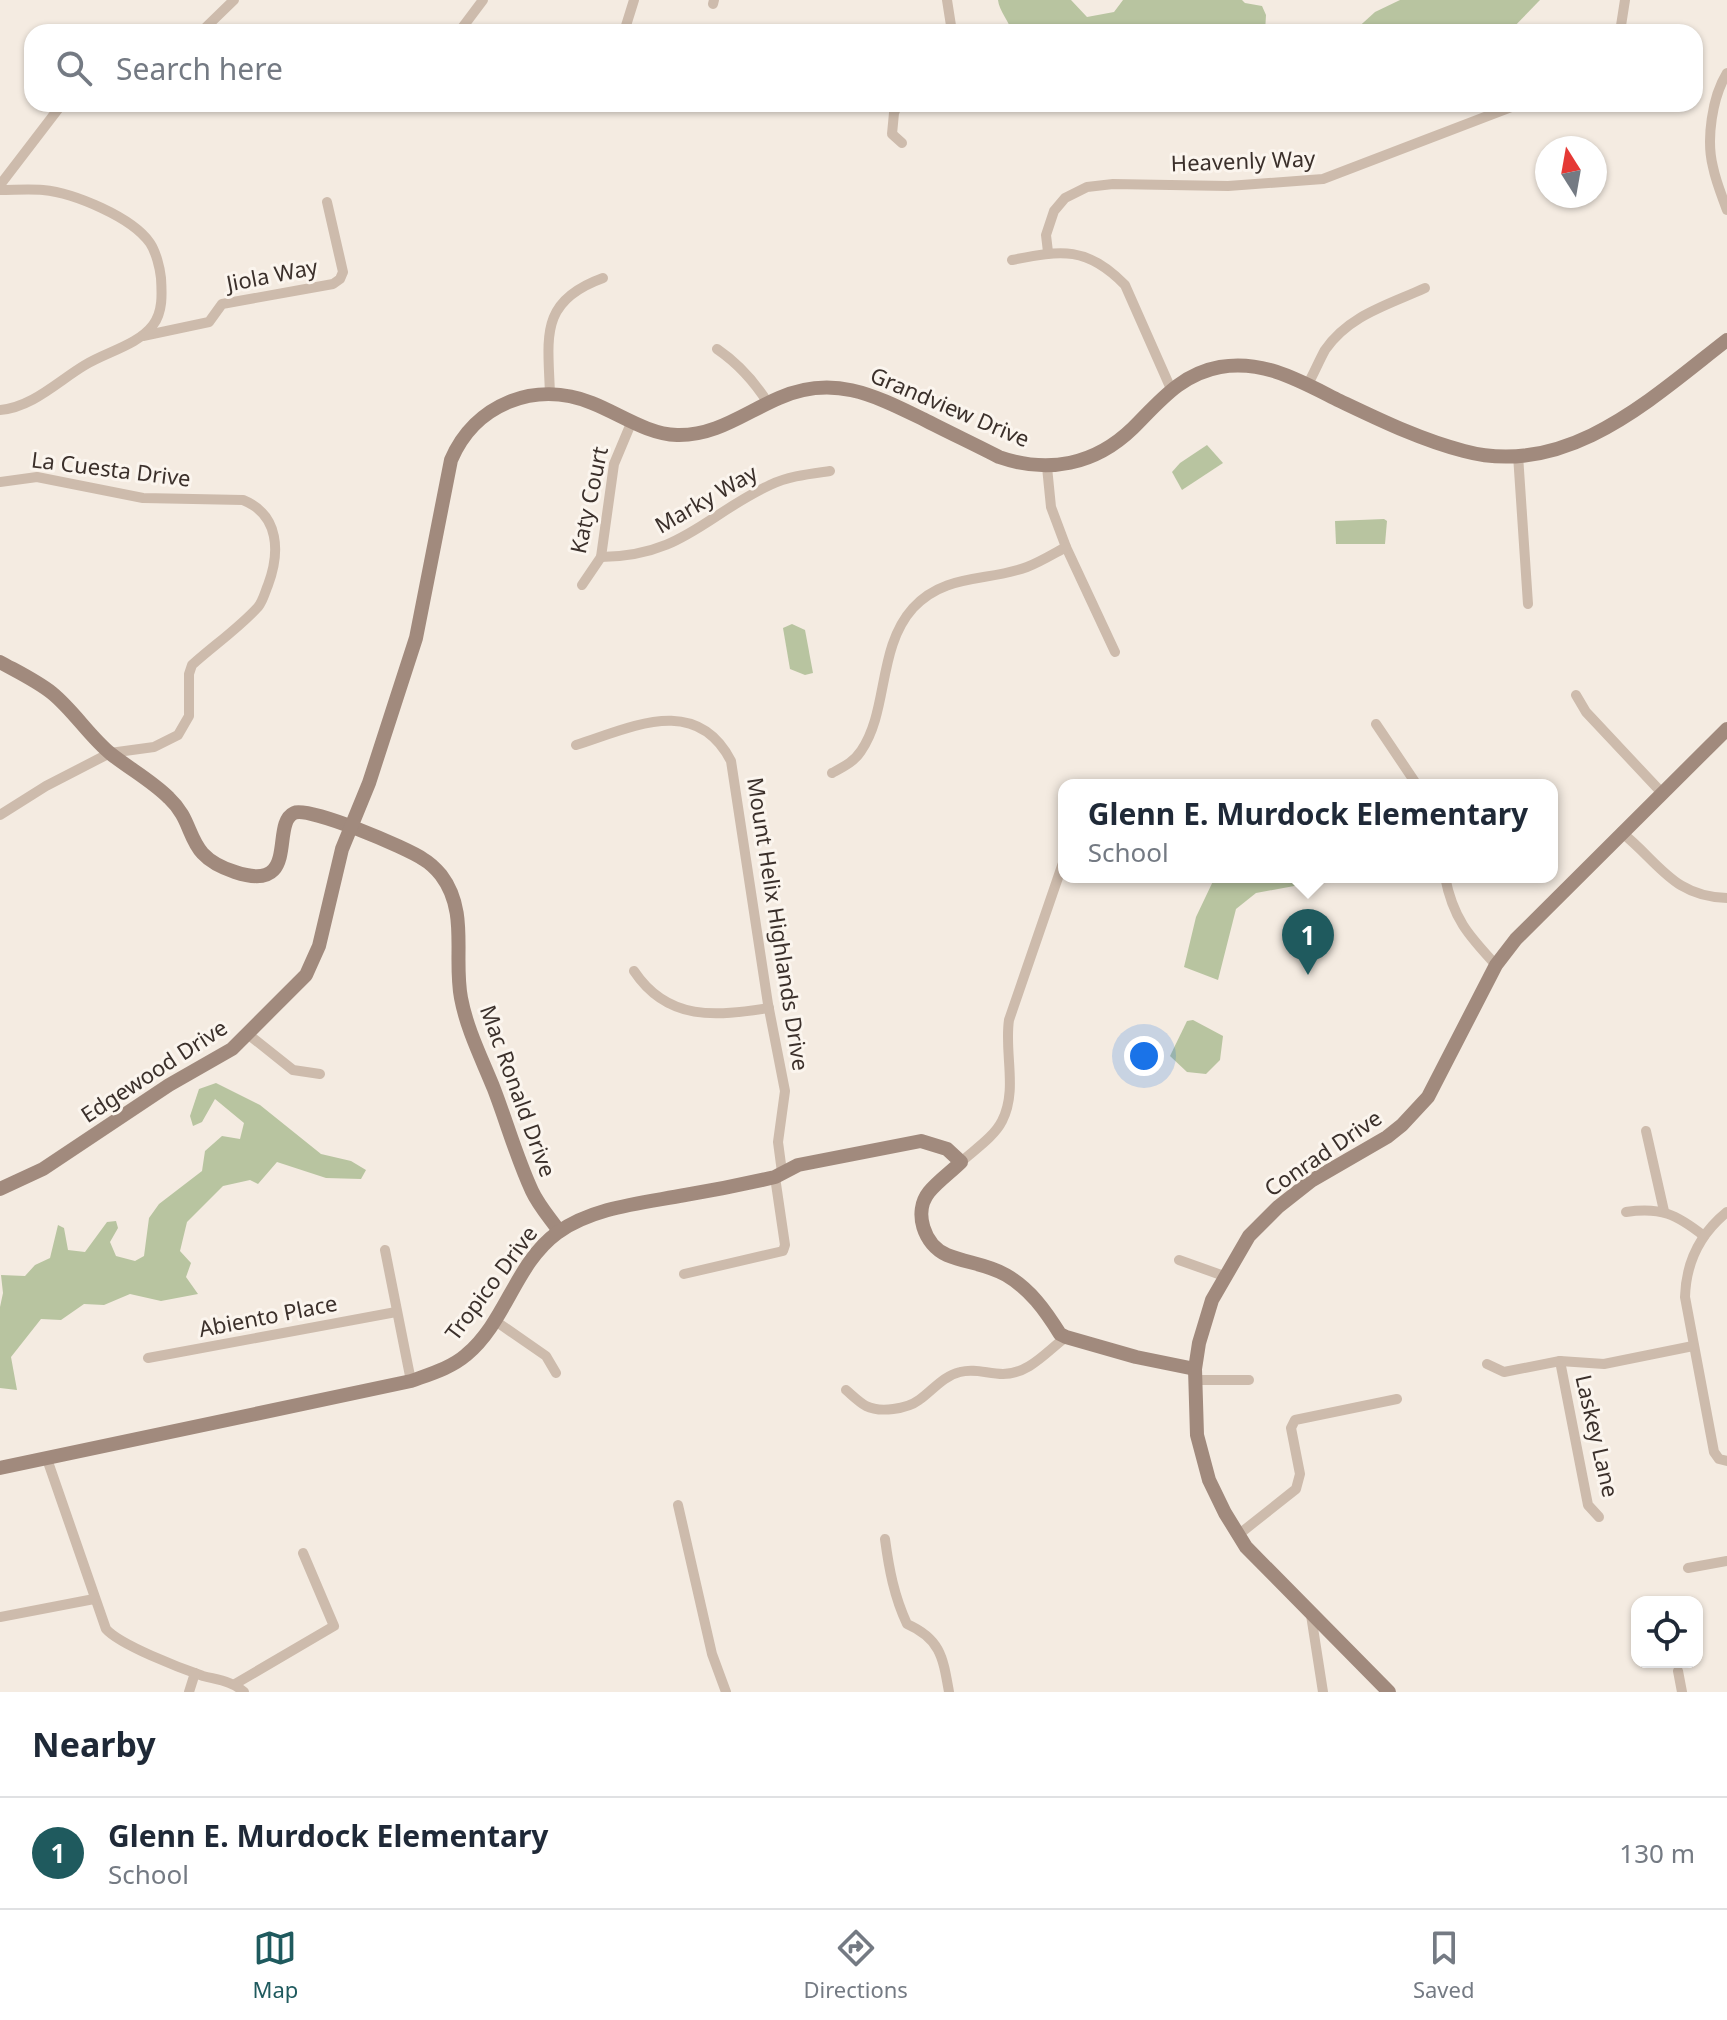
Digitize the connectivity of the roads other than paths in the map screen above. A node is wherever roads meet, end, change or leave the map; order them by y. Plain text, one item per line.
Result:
1 (234, 0) edge
2 (483, 0) edge
3 (634, 0) edge
4 (947, 0) edge
5 (1625, 0) edge
6 (209, 24) edge
7 (465, 24) edge
8 (626, 24) edge
9 (951, 24) edge
10 (1621, 24) edge
11 (1727, 73) edge
12 (56, 112) edge
13 (894, 112) edge
14 (1498, 112) edge
15 (902, 143) dead end
16 (0, 187) edge
17 (327, 202) dead end
18 (1727, 210) edge
19 (1048, 252) junction
20 (1012, 260) dead end
21 (603, 278) dead end
22 (1425, 288) dead end
23 (141, 336) junction
24 (1727, 340) edge
25 (717, 349) dead end
26 (1308, 384) junction
27 (1171, 389) junction
28 (550, 394) junction
29 (768, 403) junction
30 (0, 410) edge
31 (632, 421) junction
32 (1518, 455) junction
33 (1047, 467) junction
34 (830, 471) dead end
35 (0, 482) edge
36 (1066, 547) junction
37 (601, 557) junction
38 (582, 585) dead end
39 (1528, 604) dead end
40 (1115, 652) dead end
41 (0, 662) edge
42 (1576, 695) dead end
43 (1376, 724) dead end
44 (1727, 729) edge
45 (576, 745) dead end
46 (110, 753) junction
47 (832, 773) dead end
48 (1413, 779) edge
49 (1662, 793) junction
50 (0, 815) edge
51 (350, 827) junction
52 (1621, 832) junction
53 (1058, 878) edge
54 (1447, 883) edge
55 (1727, 898) edge
56 (1496, 965) junction
57 (634, 971) dead end
58 (769, 1008) junction
59 (249, 1035) junction
60 (320, 1074) dead end
61 (1646, 1131) dead end
62 (961, 1162) junction
63 (778, 1174) junction
64 (0, 1189) edge
65 (1664, 1211) junction
66 (1626, 1212) dead end
67 (1727, 1212) edge
68 (559, 1231) junction
69 (1704, 1236) junction
70 (385, 1250) dead end
71 (1179, 1260) dead end
72 (684, 1274) dead end
73 (1224, 1276) junction
74 (396, 1312) junction
75 (494, 1320) junction
76 (1066, 1337) junction
77 (1693, 1346) junction
78 (148, 1358) dead end
79 (1560, 1361) junction
80 (1487, 1364) dead end
81 (556, 1373) dead end
82 (1195, 1374) junction
83 (1249, 1380) dead end
84 (411, 1381) junction
85 (846, 1390) dead end
86 (1397, 1399) dead end
87 (47, 1459) junction
88 (1723, 1460) edge
89 (0, 1468) edge
90 (678, 1505) dead end
91 (1599, 1517) dead end
92 (1238, 1535) junction
93 (885, 1539) dead end
94 (303, 1553) dead end
95 (1727, 1561) edge
96 (1688, 1568) dead end
97 (94, 1599) junction
98 (1311, 1614) junction
99 (0, 1617) edge
100 (1678, 1671) dead end
101 (195, 1673) junction
102 (239, 1688) edge
103 (189, 1692) edge
104 (726, 1692) edge
105 (949, 1692) edge
106 (1323, 1692) edge
107 (1389, 1692) edge
108 (1682, 1692) edge

1 - 6 street
2 - 7 street
3 - 8 street
4 - 9 street
5 - 10 street
11 - 18 street
12 - 16 street
13 - 15 street
14 - 19 street, Heavenly Way
16 - 23 street
17 - 23 street, Jiola Way
19 - 20 street
19 - 27 street
21 - 28 street
22 - 26 street
23 - 30 street
24 - 32 street, Grandview Drive
25 - 29 street
26 - 27 street, Grandview Drive
26 - 32 street, Grandview Drive
27 - 33 street, Grandview Drive
28 - 31 street, Grandview Drive
28 - 51 street, Grandview Drive
29 - 31 street, Grandview Drive
29 - 33 street, Grandview Drive
31 - 37 street, Katy Court
32 - 39 street
33 - 36 street
34 - 37 street, Marky Way
35 - 46 street, La Cuesta Drive
36 - 40 street
36 - 47 street
37 - 38 street, Katy Court
41 - 46 street
42 - 49 street
43 - 48 street
44 - 49 street, Conrad Drive
45 - 58 street, Mount Helix Highlands Drive
46 - 50 street
46 - 51 street, Mac Ronald Drive
49 - 52 street, Conrad Drive
51 - 59 street, Edgewood Drive
51 - 68 street, Mac Ronald Drive
52 - 55 street
52 - 56 street, Conrad Drive
53 - 62 street
54 - 56 street
56 - 73 street, Conrad Drive
57 - 58 street
58 - 63 street, Mount Helix Highlands Drive
59 - 60 street
59 - 64 street, Edgewood Drive
61 - 65 street
62 - 63 street, Tropico Drive
62 - 76 street
63 - 68 street, Tropico Drive
63 - 72 street, Mount Helix Highlands Drive
65 - 66 street
65 - 69 street
67 - 69 street
68 - 75 street, Tropico Drive
69 - 77 street
70 - 74 street
71 - 73 street
73 - 82 street, Conrad Drive
74 - 78 street, Abiento Place
74 - 84 street
75 - 81 street
75 - 84 street, Tropico Drive
76 - 82 street
76 - 85 street
77 - 79 street
77 - 88 street
79 - 80 street
79 - 91 street, Laskey Lane
82 - 83 street
82 - 92 street, Conrad Drive
84 - 87 street, Tropico Drive
86 - 92 street
87 - 89 street, Tropico Drive
87 - 97 street
90 - 104 street
92 - 98 street, Conrad Drive
93 - 105 street
94 - 102 street
95 - 96 street
97 - 99 street
97 - 101 street
98 - 106 street
98 - 107 street, Conrad Drive
100 - 108 street
101 - 102 street
101 - 103 street

